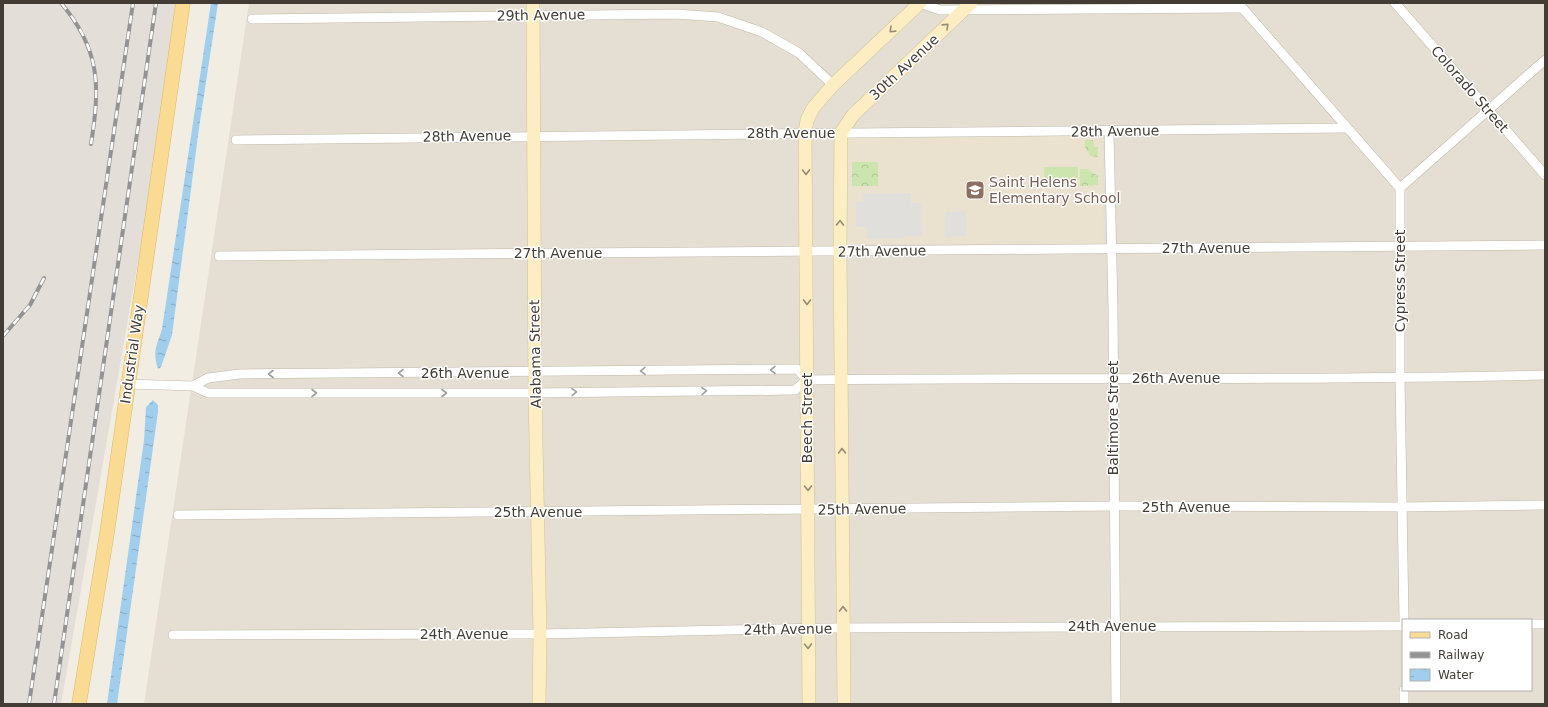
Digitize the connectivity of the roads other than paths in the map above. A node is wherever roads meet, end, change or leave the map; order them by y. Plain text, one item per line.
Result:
1 (183, 3) edge
2 (920, 3) edge
3 (1395, 3) edge
4 (1240, 5) edge
5 (967, 6) edge
6 (533, 9) edge
7 (252, 19) dead end
8 (1545, 60) edge
9 (833, 85) junction
10 (1489, 110) junction
11 (1346, 128) junction
12 (1109, 132) junction
13 (805, 133) junction
14 (841, 133) junction
15 (532, 135) junction
16 (236, 140) dead end
17 (1545, 175) edge
18 (1400, 188) junction
19 (1545, 245) edge
20 (1401, 246) junction
21 (1111, 248) junction
22 (806, 251) junction
23 (840, 251) junction
24 (534, 254) junction
25 (220, 256) dead end
26 (535, 373) junction
27 (1545, 375) edge
28 (1113, 378) junction
29 (1400, 378) junction
30 (807, 380) junction
31 (841, 380) junction
32 (127, 384) junction
33 (193, 386) junction
34 (535, 393) junction
35 (1545, 504) edge
36 (1114, 506) junction
37 (1403, 507) junction
38 (842, 509) junction
39 (808, 510) junction
40 (537, 512) junction
41 (178, 515) dead end
42 (1404, 619) edge
43 (1532, 624) edge
44 (1545, 624) edge
45 (1115, 626) junction
46 (1402, 626) edge
47 (807, 628) junction
48 (843, 628) junction
49 (540, 634) junction
50 (173, 635) dead end
51 (1404, 691) edge
52 (79, 704) edge
53 (539, 704) edge
54 (809, 704) edge
55 (844, 704) edge
56 (1116, 704) edge
57 (1404, 704) edge

1 - 32 main road, Industrial Way
2 - 5 street
2 -> 9 street
3 - 10 street, Colorado Street
4 - 5 street
4 - 11 street
14 -> 5 street, 30th Avenue
6 - 7 street, 29th Avenue
6 - 9 street, 29th Avenue
6 - 15 street, Alabama Street
8 - 10 street
9 - 13 street
10 - 17 street, Colorado Street
10 - 18 street
11 - 12 street, 28th Avenue
11 - 18 street
12 - 14 street, 28th Avenue
12 - 21 street, Baltimore Street
13 - 14 street, 28th Avenue
13 - 15 street, 28th Avenue
13 -> 22 street, Beech Street
23 -> 14 street
15 - 16 street, 28th Avenue
15 - 24 street, Alabama Street
18 - 20 street, Cypress Street
19 - 20 street, 27th Avenue
20 - 21 street, 27th Avenue
20 - 29 street, Cypress Street
21 - 23 street, 27th Avenue
21 - 28 street, Baltimore Street
22 - 23 street, 27th Avenue
22 - 24 street, 27th Avenue
22 -> 30 street, Beech Street
23 - 31 street
24 - 25 street, 27th Avenue
24 - 26 street, Alabama Street
30 -> 26 street, 26th Avenue
26 -> 33 street, 26th Avenue
26 - 34 street, Alabama Street
27 - 29 street, 26th Avenue
28 - 29 street, 26th Avenue
28 - 31 street, 26th Avenue
28 - 36 street, Baltimore Street
29 - 37 street, Cypress Street
30 - 31 street, 26th Avenue
34 -> 30 street, 26th Avenue
30 -> 39 street, Beech Street
38 -> 31 street
32 - 33 street, 26th Avenue
32 - 52 main road, Industrial Way
33 -> 34 street, 26th Avenue
34 - 40 street, Alabama Street
35 - 37 street, 25th Avenue
36 - 37 street, 25th Avenue
36 - 38 street, 25th Avenue
36 - 45 street, Baltimore Street
37 - 42 street, Cypress Street
38 - 39 street, 25th Avenue
48 -> 38 street
39 - 40 street, 25th Avenue
39 - 47 street, Beech Street
40 - 41 street, 25th Avenue
40 - 49 street, Alabama Street
43 - 44 street
45 - 46 street, 24th Avenue
45 - 48 street, 24th Avenue
45 - 56 street, Baltimore Street
47 - 48 street, 24th Avenue
47 - 49 street, 24th Avenue
47 -> 54 street, Beech Street
48 - 55 street
49 - 50 street, 24th Avenue
49 - 53 street, Alabama Street
51 - 57 street

